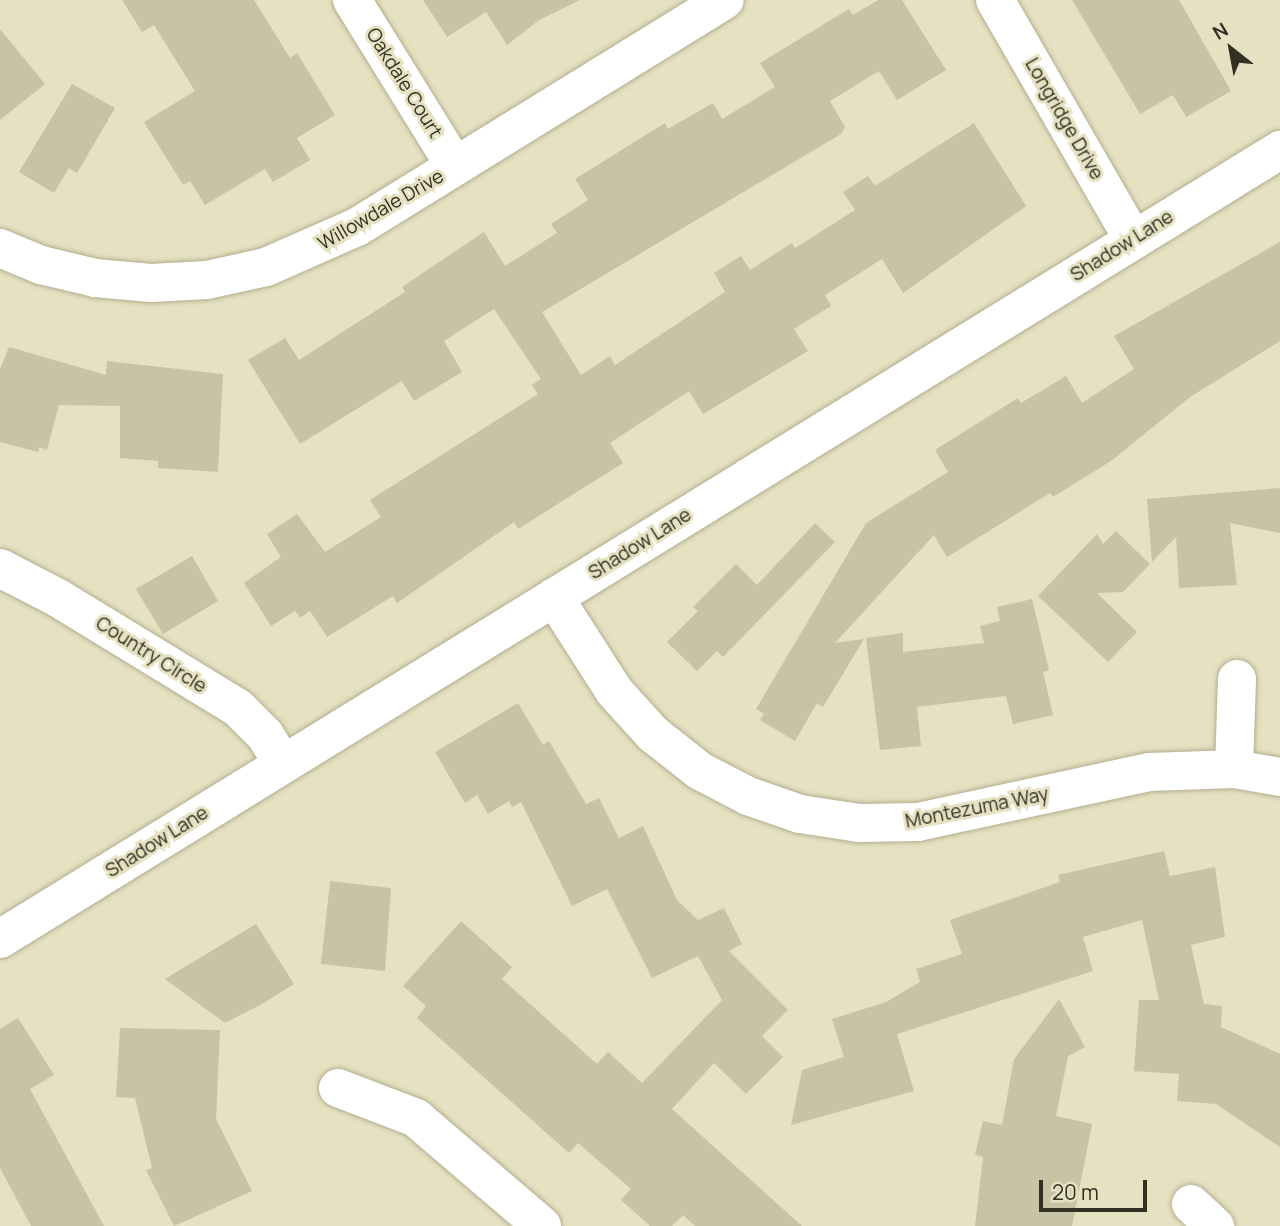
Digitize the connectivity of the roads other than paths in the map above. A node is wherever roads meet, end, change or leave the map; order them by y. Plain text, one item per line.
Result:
1 (352, 0) edge
2 (724, 0) edge
3 (995, 0) edge
4 (1280, 150) edge
5 (455, 166) junction
6 (1133, 239) junction
7 (0, 248) edge
8 (0, 568) edge
9 (554, 597) junction
10 (1237, 679) dead end
11 (283, 764) junction
12 (1234, 769) junction
13 (1280, 777) edge
14 (0, 939) edge
15 (338, 1088) dead end
16 (537, 1224) edge

1 - 5 street, Oakdale Court
2 - 5 street, Willowdale Drive
3 - 6 street, Longridge Drive
4 - 6 street, Shadow Lane
5 - 7 street, Willowdale Drive
6 - 9 street, Shadow Lane
8 - 11 street, Country Circle
9 - 11 street, Shadow Lane
9 - 12 street, Montezuma Way
10 - 12 street
11 - 14 street, Shadow Lane
12 - 13 street, Montezuma Way
15 - 16 street

